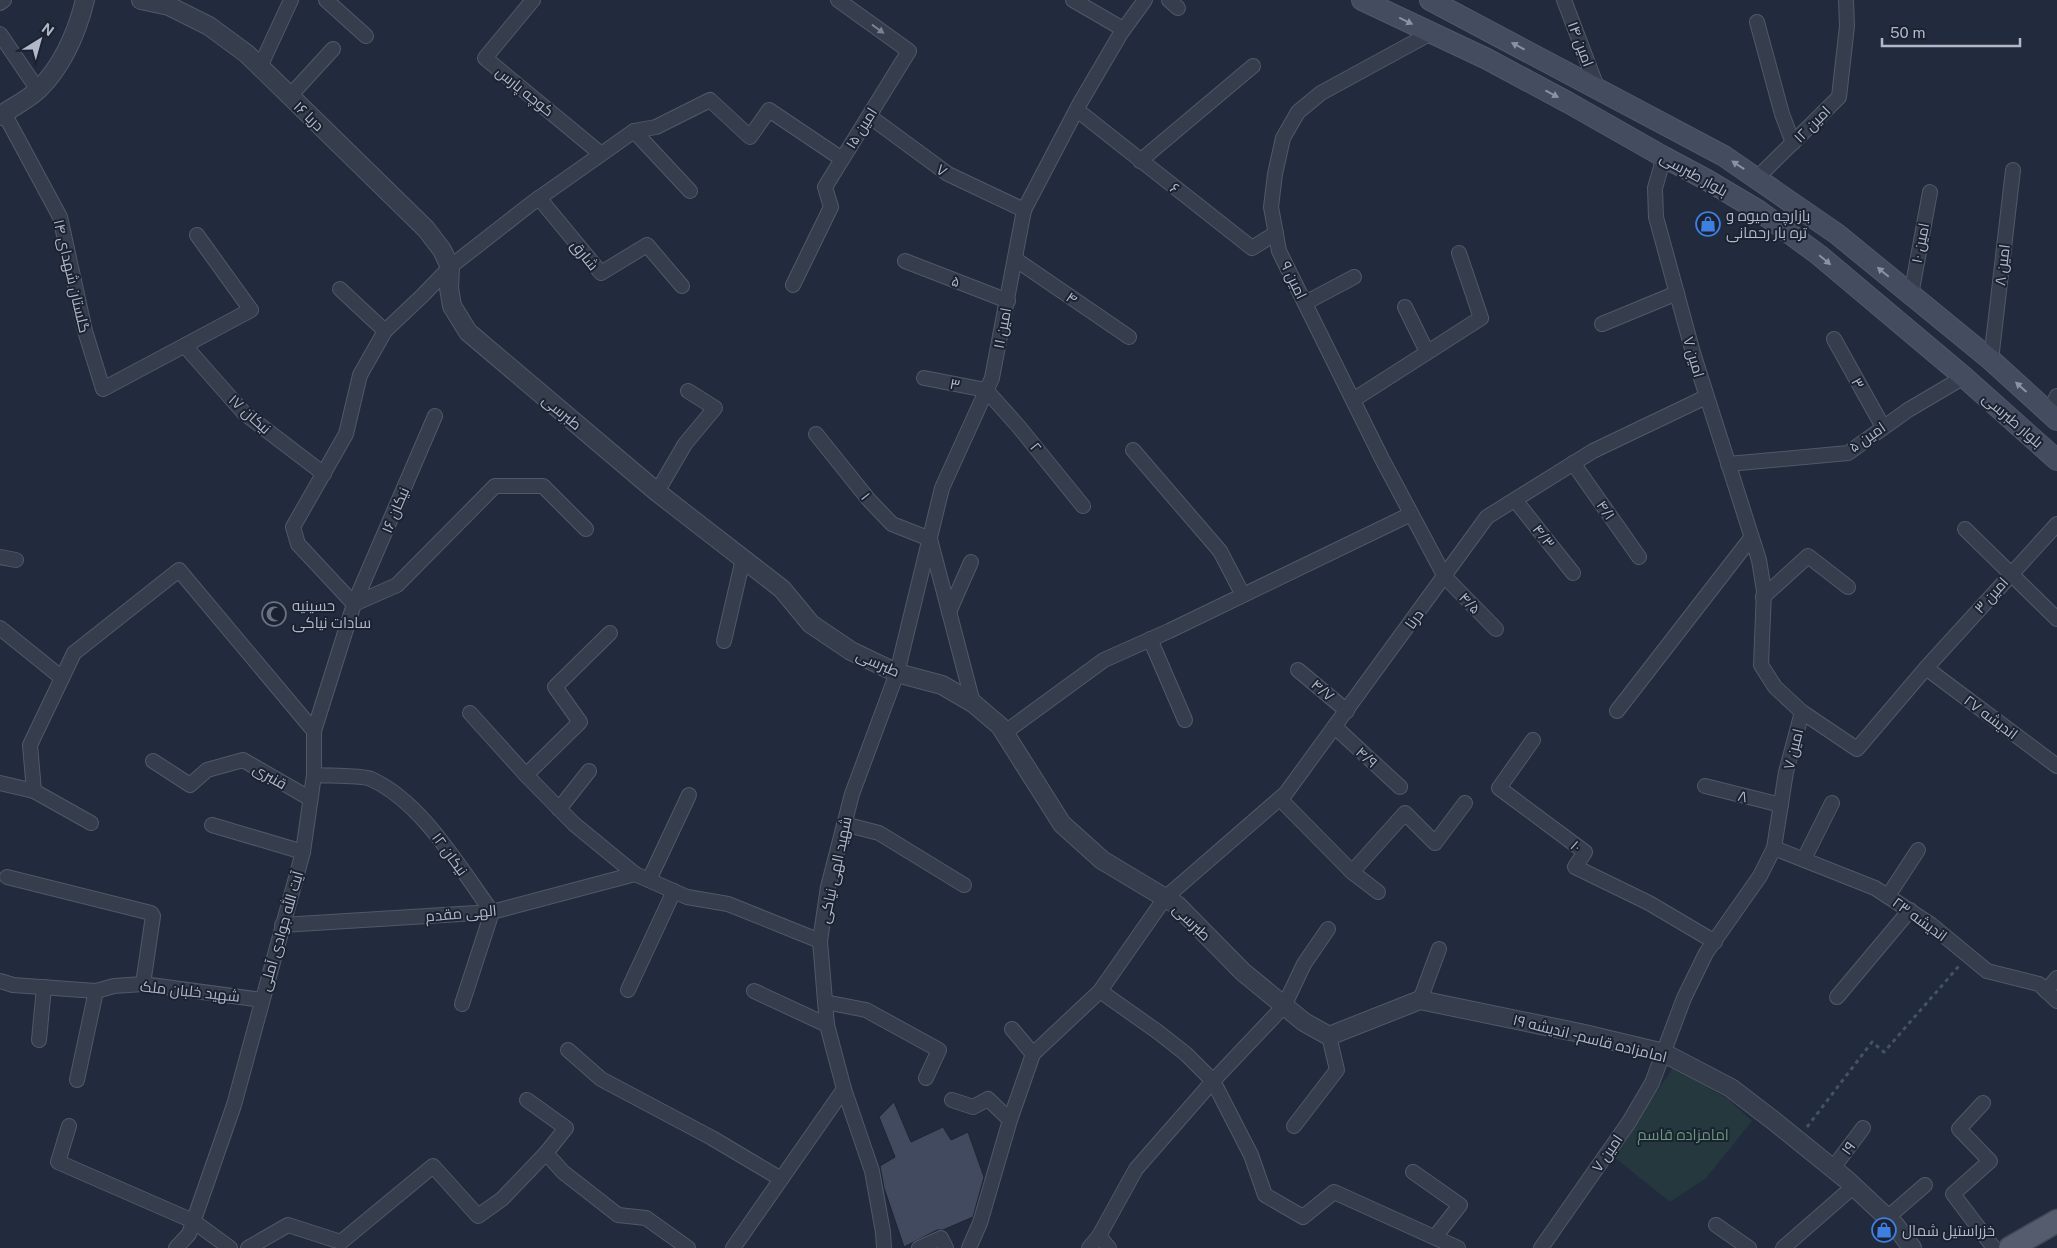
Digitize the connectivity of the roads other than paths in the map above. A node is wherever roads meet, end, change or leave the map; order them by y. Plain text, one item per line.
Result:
1 (4, 0) edge
2 (85, 0) edge
3 (141, 0) edge
4 (291, 0) edge
5 (326, 0) edge
6 (533, 0) edge
7 (838, 0) edge
8 (1073, 0) edge
9 (1145, 0) edge
10 (1362, 0) edge
11 (1430, 0) edge
12 (1564, 0) edge
13 (1846, 0) edge
14 (0, 3) edge
15 (165, 3) edge
16 (1757, 22) dead end
17 (1123, 29) junction
18 (1431, 33) junction
19 (0, 34) edge
20 (366, 36) dead end
21 (333, 49) dead end
22 (1252, 66) dead end
23 (260, 67) junction
24 (1597, 87) junction
25 (38, 90) junction
26 (289, 97) junction
27 (1077, 110) junction
28 (2, 115) edge
29 (869, 116) junction
30 (634, 131) junction
31 (1793, 142) junction
32 (601, 154) junction
33 (1664, 157) junction
34 (842, 159) junction
35 (1140, 160) junction
36 (2013, 170) dead end
37 (1757, 178) junction
38 (690, 191) dead end
39 (1930, 192) dead end
40 (539, 198) junction
41 (1024, 210) junction
42 (1276, 233) junction
43 (198, 235) dead end
44 (1459, 253) dead end
45 (1015, 259) junction
46 (905, 261) dead end
47 (450, 266) junction
48 (1354, 277) dead end
49 (793, 285) dead end
50 (682, 286) dead end
51 (340, 289) dead end
52 (1677, 293) junction
53 (1910, 295) junction
54 (1008, 301) junction
55 (1305, 303) junction
56 (1405, 308) dead end
57 (1602, 324) dead end
58 (385, 331) junction
59 (1129, 337) dead end
60 (1834, 339) dead end
61 (185, 346) junction
62 (1427, 352) junction
63 (1990, 360) junction
64 (1964, 377) junction
65 (924, 378) dead end
66 (986, 390) junction
67 (688, 391) dead end
68 (1706, 397) junction
69 (1353, 400) junction
70 (2054, 410) edge
71 (436, 416) dead end
72 (1883, 427) junction
73 (816, 434) dead end
74 (1133, 450) dead end
75 (2057, 460) edge
76 (1573, 463) junction
77 (1728, 464) junction
78 (324, 474) junction
79 (657, 492) junction
80 (1515, 500) junction
81 (1083, 506) dead end
82 (1411, 514) junction
83 (2057, 524) edge
84 (586, 529) dead end
85 (1965, 529) dead end
86 (1752, 538) junction
87 (930, 539) junction
88 (0, 557) edge
89 (1639, 557) dead end
90 (743, 559) junction
91 (16, 560) dead end
92 (971, 562) dead end
93 (1573, 573) dead end
94 (2011, 573) junction
95 (1445, 577) junction
96 (1848, 587) dead end
97 (1243, 595) junction
98 (1763, 597) junction
99 (354, 604) junction
100 (949, 612) junction
101 (2057, 619) edge
102 (0, 628) edge
103 (1496, 629) dead end
104 (610, 633) dead end
105 (1150, 639) junction
106 (724, 641) dead end
107 (1926, 668) junction
108 (1298, 670) dead end
109 (897, 673) junction
110 (62, 678) junction
111 (973, 703) junction
112 (1347, 711) junction
113 (1617, 711) dead end
114 (1802, 712) junction
115 (470, 713) dead end
116 (1186, 720) dead end
117 (1335, 727) junction
118 (314, 731) junction
119 (1004, 733) junction
120 (1533, 740) dead end
121 (154, 761) dead end
122 (2057, 766) edge
123 (589, 771) dead end
124 (314, 775) junction
125 (526, 775) junction
126 (0, 783) edge
127 (1705, 786) dead end
128 (1400, 787) dead end
129 (34, 791) junction
130 (689, 795) dead end
131 (309, 798) junction
132 (1280, 799) junction
133 (1465, 802) dead end
134 (1832, 803) dead end
135 (1781, 805) junction
136 (559, 809) junction
137 (91, 823) dead end
138 (844, 824) junction
139 (212, 825) dead end
140 (1774, 848) junction
141 (1918, 850) dead end
142 (303, 852) junction
143 (1804, 859) junction
144 (1352, 872) junction
145 (635, 874) junction
146 (6, 877) dead end
147 (649, 880) junction
148 (964, 885) dead end
149 (674, 891) junction
150 (1378, 892) dead end
151 (1888, 896) junction
152 (1165, 898) junction
153 (1910, 910) junction
154 (492, 912) junction
155 (282, 925) junction
156 (1328, 929) dead end
157 (820, 941) junction
158 (1714, 942) junction
159 (1439, 949) dead end
160 (2057, 978) edge
161 (0, 981) edge
162 (143, 984) junction
163 (44, 987) junction
164 (628, 990) dead end
165 (96, 991) junction
166 (754, 991) dead end
167 (1100, 991) junction
168 (2046, 991) junction
169 (1837, 997) dead end
170 (262, 1000) junction
171 (1420, 1000) junction
172 (2057, 1001) edge
173 (825, 1002) junction
174 (462, 1004) dead end
175 (1284, 1006) junction
176 (827, 1025) junction
177 (1012, 1029) dead end
178 (1329, 1036) junction
179 (39, 1040) dead end
180 (568, 1050) dead end
181 (1664, 1053) junction
182 (1033, 1054) junction
183 (926, 1078) dead end
184 (77, 1080) dead end
185 (1213, 1082) junction
186 (844, 1089) junction
187 (527, 1100) dead end
188 (952, 1100) dead end
189 (1983, 1103) dead end
190 (1010, 1120) junction
191 (69, 1126) dead end
192 (1294, 1126) dead end
193 (1863, 1128) dead end
194 (546, 1153) junction
195 (1833, 1168) junction
196 (1413, 1172) dead end
197 (781, 1179) junction
198 (1925, 1185) dead end
199 (1854, 1186) junction
200 (1888, 1218) junction
201 (193, 1221) junction
202 (2057, 1221) edge
203 (1716, 1225) dead end
204 (1099, 1236) junction
205 (1434, 1237) junction
206 (2057, 1237) edge
207 (737, 1247) edge
208 (176, 1248) edge
209 (230, 1248) edge
210 (248, 1248) edge
211 (688, 1248) edge
212 (884, 1248) edge
213 (920, 1248) edge
214 (946, 1248) edge
215 (969, 1248) edge
216 (1089, 1248) edge
217 (1109, 1248) edge
218 (1458, 1248) edge
219 (1541, 1248) edge
220 (1749, 1248) edge
221 (1783, 1248) edge
222 (1912, 1248) edge
223 (1994, 1248) edge
224 (2010, 1248) edge
225 (2040, 1248) edge

1 - 14 street
2 - 25 street
3 - 15 street, دریا ۱۶
4 - 23 street
5 - 20 street
6 - 32 street, کوچه پارس
7 -> 29 street, امین ۱۵
8 - 17 street
9 - 17 street, امین ۱۱
10 -> 18 main road, بلوار طبرسی
24 -> 11 main road, بلوار طبرسی
12 - 24 street, امین ۱۴
13 - 31 street, امین ۱۲
15 - 23 street, دریا ۱۶
16 - 31 street
17 - 27 street, امین ۱۱
18 -> 33 main road, بلوار طبرسی
18 - 42 street, امین ۹
19 - 25 street
21 - 26 street
22 - 35 street
23 - 26 street, دریا ۱۶
37 -> 24 main road, بلوار طبرسی
25 - 28 street
26 - 47 street, دریا ۱۶
27 - 35 street, ۶
27 - 41 street, امین ۱۱
28 - 61 street, گلستان شهدای ۱۴
29 - 34 street, امین ۱۵
29 - 41 street, ۷
30 - 32 street
30 - 34 street
30 - 38 street
31 - 37 street, امین ۱۲
32 - 40 street
33 - 52 street, امین ۷
33 -> 64 main road, بلوار طبرسی
34 - 49 street, امین ۱۵
35 - 42 street, ۶
36 - 63 street, امین ۸
53 -> 37 main road, بلوار طبرسی
39 - 53 street, امین ۱۰
40 - 47 street
40 - 50 street, شارق
41 - 45 street, امین ۱۱
42 - 55 street, امین ۹
43 - 61 street
44 - 62 street
45 - 54 street, امین ۱۱
45 - 59 street, ۴
46 - 54 street, ۵
47 - 58 street
47 - 79 street, طبرسی
48 - 55 street
51 - 58 street
52 - 57 street
52 - 68 street, امین ۷
53 - 63 main road, بلوار طبرسی
54 - 66 street, امین ۱۱
55 - 69 street, امین ۹
56 - 62 street
58 - 78 street
60 - 72 street, ۳
61 - 78 street, نیکان ۱۷
62 - 69 street
70 -> 63 main road, بلوار طبرسی
64 - 72 street, امین ۵
64 - 75 main road, بلوار طبرسی
65 - 66 street, ۳
66 - 81 street, ۲
66 - 87 street, امین ۱۱
67 - 79 street
68 - 76 street, درنا
68 - 77 street, امین ۷
69 - 82 street, امین ۹
71 - 99 street, نیکان ۱۶
72 - 77 street, امین ۵
73 - 87 street, ۱
74 - 97 street
76 - 80 street, درنا
76 - 89 street, ۴/۱
77 - 86 street, امین ۷
78 - 99 street
79 - 90 street, طبرسی
80 - 93 street, ۴/۳
80 - 95 street, درنا
82 - 95 street, امین ۹
82 - 97 street
83 - 94 street, امین ۳
84 - 99 street
85 - 94 street
86 - 98 street, امین ۷
86 - 113 street
87 - 100 street
87 - 109 street, امین ۱۱
88 - 91 street
90 - 106 street
90 - 109 street, طبرسی
92 - 100 street
94 - 101 street
94 - 107 street, امین ۳
95 - 103 street, ۴/۵
95 - 112 street, درنا
96 - 98 street
97 - 105 street
98 - 114 street, امین ۷
99 - 118 street, آیت الله جوادی آملی
100 - 111 street
102 - 110 street
104 - 125 street
105 - 116 street
105 - 119 street
107 - 114 street, امین ۳
107 - 122 street, اندیشه ۲۷
108 - 112 street, ۴/۷
109 - 111 street, طبرسی
109 - 138 street, شهید الهی نیاکی
110 - 118 street
110 - 129 street
111 - 119 street, طبرسی
112 - 117 street, درنا
114 - 135 street, امین ۷
115 - 125 street
117 - 128 street, ۴/۹
117 - 132 street, درنا
118 - 124 street, آیت الله جوادی آملی
119 - 152 street, طبرسی
120 - 158 street, ۱۰
121 - 131 street, قنبری
123 - 136 street
124 - 131 street, آیت الله جوادی آملی
124 - 154 street, نیکان ۱۲
125 - 136 street
126 - 129 street
127 - 135 street, ۸
129 - 137 street
130 - 147 street
131 - 142 street, آیت الله جوادی آملی
132 - 144 street
132 - 152 street, درنا
133 - 144 street
134 - 143 street
135 - 140 street, امین ۷
136 - 145 street
138 - 148 street
138 - 157 street, شهید الهی نیاکی
139 - 142 street
140 - 143 street, اندیشه ۲۳
140 - 158 street, امین ۷
141 - 151 street
142 - 155 street, آیت الله جوادی آملی
143 - 151 street, اندیشه ۲۳
144 - 150 street
145 - 147 street
145 - 154 street, الهی مقدم
146 - 162 street
147 - 149 street
149 - 157 street
149 - 164 street
151 - 153 street, اندیشه ۲۳
152 - 167 street, درنا
152 - 175 street, طبرسی
153 - 168 street, اندیشه ۲۳
153 - 169 street
154 - 155 street, الهی مقدم
154 - 174 street
155 - 170 street, آیت الله جوادی آملی
156 - 175 street
157 - 173 street, شهید الهی نیاکی
158 - 181 street, امین ۷
159 - 171 street
160 - 168 street
161 - 163 street, شهید خلبان ملک
162 - 165 street, شهید خلبان ملک
162 - 170 street, شهید خلبان ملک
163 - 165 street, شهید خلبان ملک
163 - 179 street
165 - 184 street
166 - 176 street
167 - 182 street, درنا
167 - 185 street
168 - 172 street, اندیشه ۲۳
170 - 201 street, آیت الله جوادی آملی
171 - 178 street
171 - 181 street, امامزاده قاسم - اندیشه ۱۹
173 - 176 street, شهید الهی نیاکی
173 - 183 street
175 - 178 street, طبرسی
175 - 185 street
176 - 186 street, شهید الهی نیاکی
177 - 182 street
178 - 192 street
180 - 197 street
181 - 195 street, امامزاده قاسم - اندیشه ۱۹
181 - 219 street, امین ۷
182 - 190 street
185 - 204 street
185 - 205 street
186 - 197 street
186 - 212 street, شهید الهی نیاکی
187 - 194 street
188 - 190 street
189 - 223 street
190 - 215 street
191 - 201 street
193 - 195 street, ۱۹
194 - 210 street
194 - 211 street
195 - 199 street, امامزاده قاسم - اندیشه ۱۹
196 - 205 street
197 - 207 street
198 - 200 street
199 - 200 street, امامزاده قاسم - اندیشه ۱۹
199 - 221 street
200 - 222 street, امامزاده قاسم - اندیشه ۱۹
201 - 208 street, آیت الله جوادی آملی
201 - 209 street
202 - 224 main road
203 - 220 street
204 - 216 street
204 - 217 street
205 - 218 street
206 - 225 main road
213 - 214 street

